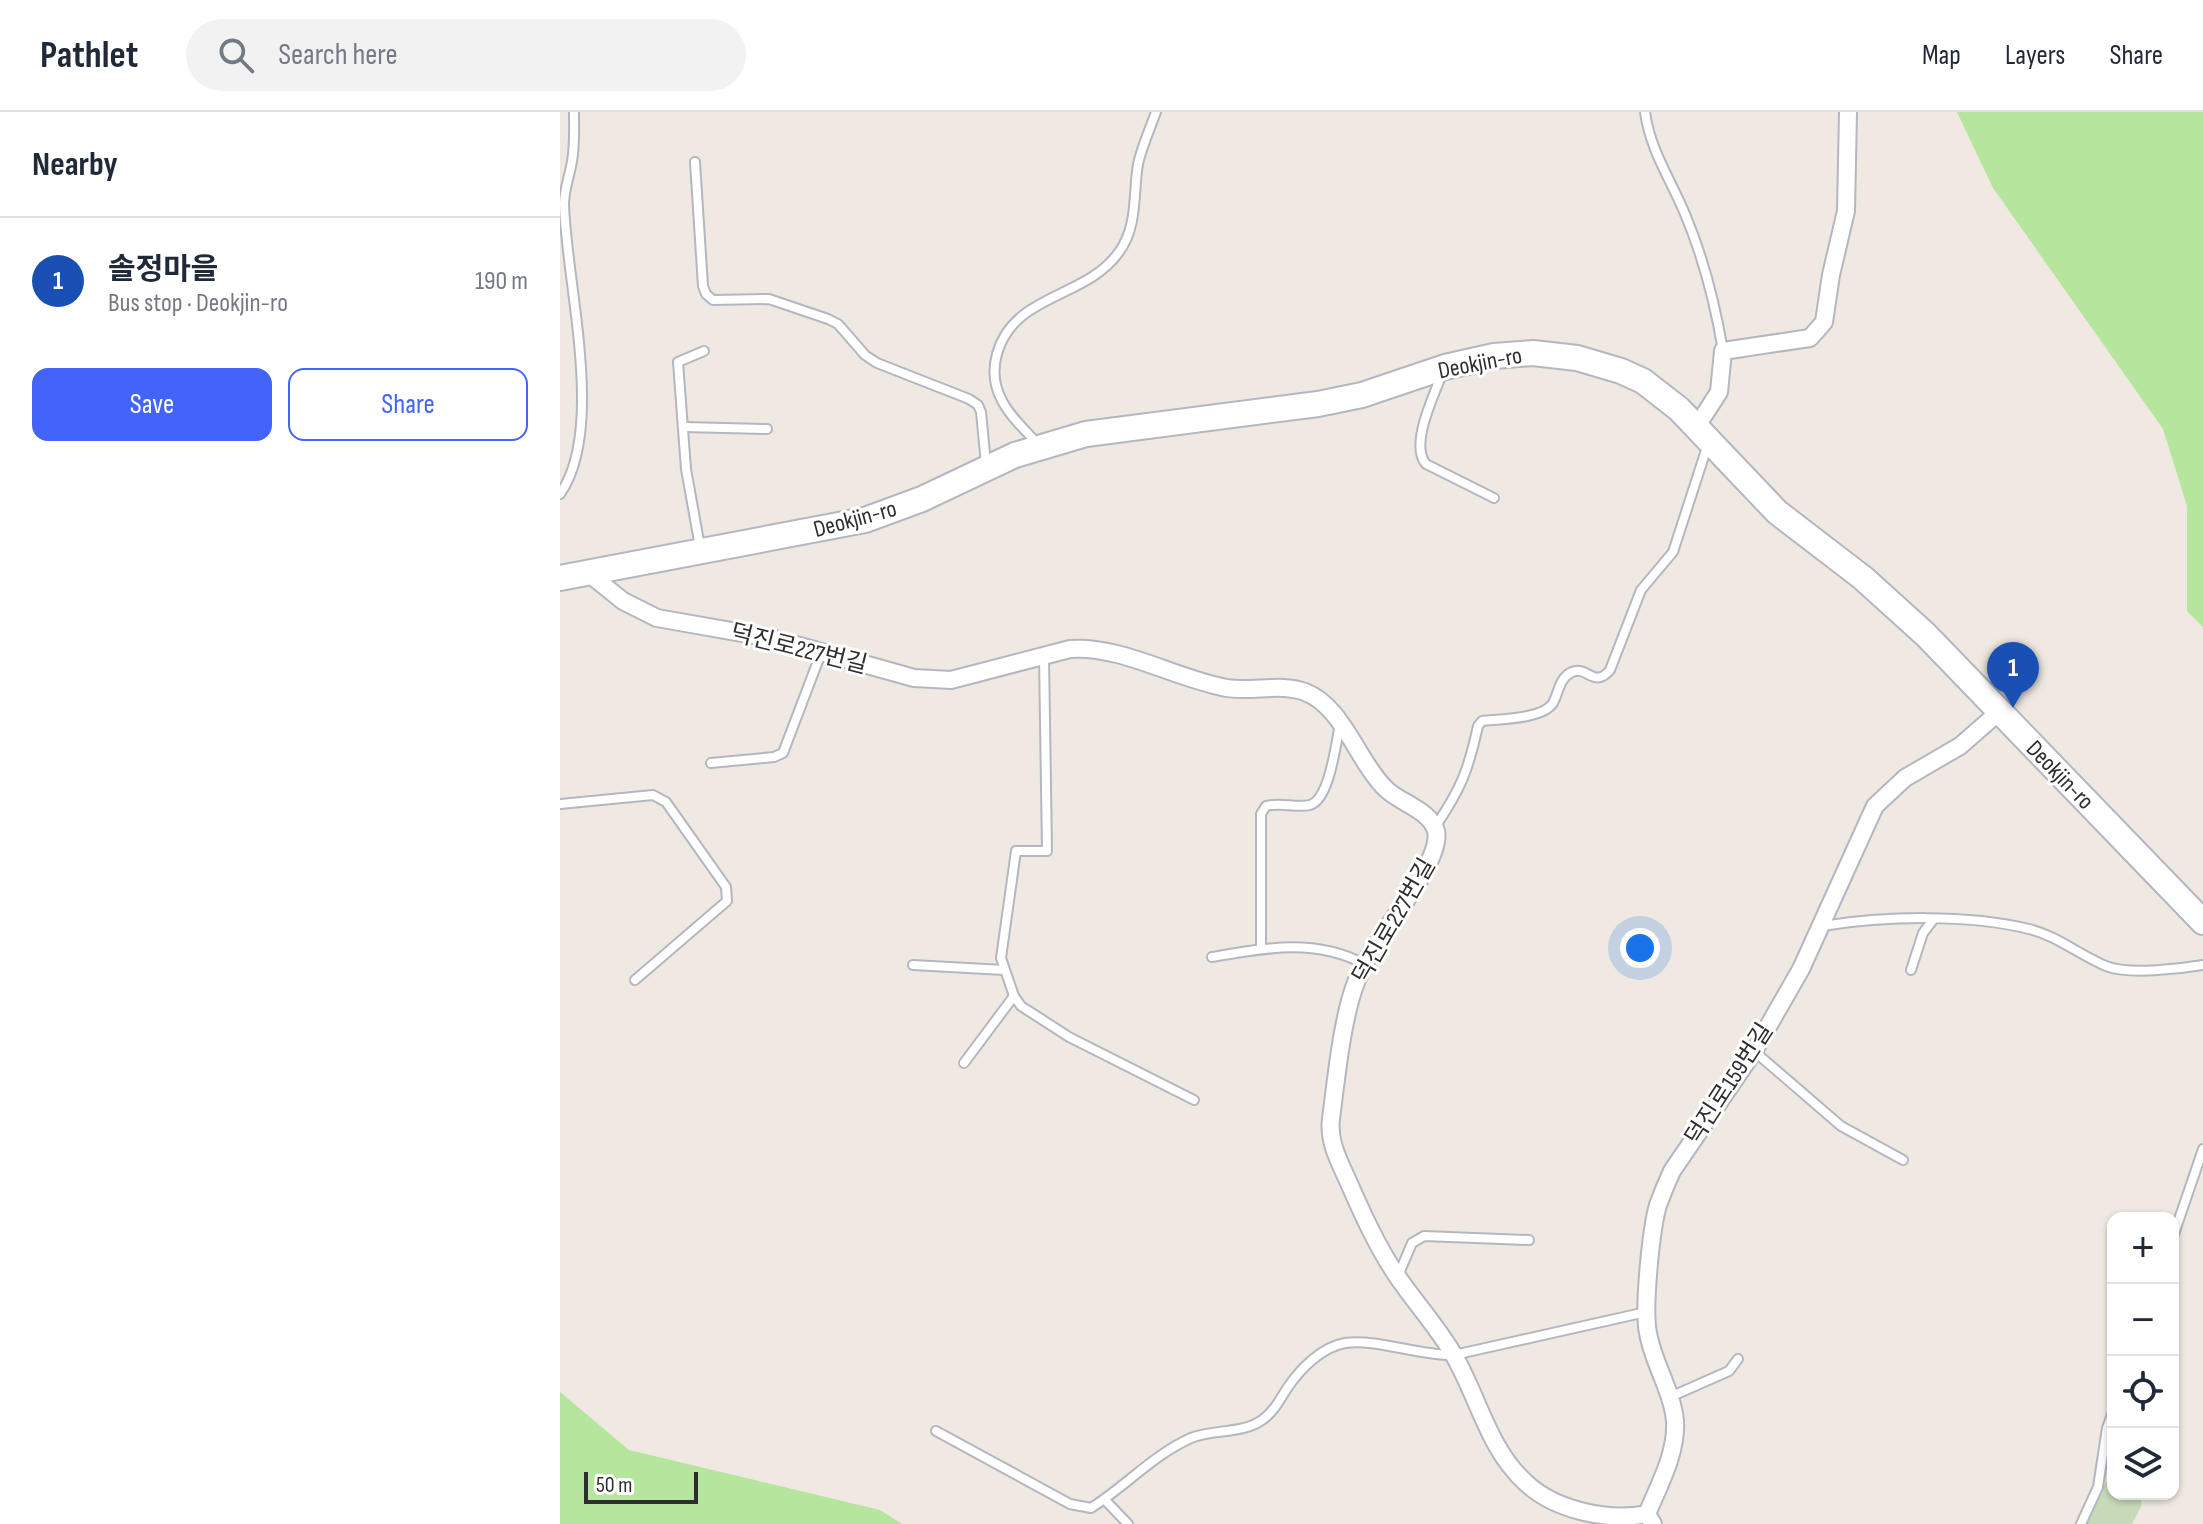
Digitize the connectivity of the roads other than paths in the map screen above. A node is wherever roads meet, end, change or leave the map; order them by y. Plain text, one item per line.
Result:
1 (574, 112) edge
2 (1156, 112) edge
3 (1645, 112) edge
4 (1848, 112) edge
5 (695, 162) dead end
6 (704, 351) dead end
7 (1723, 351) junction
8 (1445, 367) junction
9 (684, 427) junction
10 (767, 429) dead end
11 (1703, 433) junction
12 (1040, 446) junction
13 (986, 469) junction
14 (560, 494) edge
15 (1494, 498) dead end
16 (700, 552) junction
17 (587, 572) junction
18 (560, 578) edge
19 (821, 652) junction
20 (1044, 656) junction
21 (1999, 712) junction
22 (1340, 723) junction
23 (711, 763) dead end
24 (560, 804) edge
25 (1435, 827) junction
26 (1933, 920) junction
27 (2203, 922) edge
28 (1822, 926) junction
29 (1261, 949) junction
30 (1212, 957) dead end
31 (1364, 964) junction
32 (913, 965) dead end
33 (2203, 965) edge
34 (1004, 970) junction
35 (1911, 970) dead end
36 (635, 980) dead end
37 (1014, 996) junction
38 (1754, 1051) junction
39 (964, 1063) dead end
40 (1194, 1100) dead end
41 (2203, 1149) edge
42 (1903, 1160) dead end
43 (2179, 1219) edge
44 (1529, 1240) dead end
45 (1397, 1276) junction
46 (1646, 1312) junction
47 (1454, 1355) junction
48 (1738, 1359) dead end
49 (1670, 1397) junction
50 (2107, 1428) edge
51 (936, 1431) dead end
52 (1105, 1500) junction
53 (1650, 1519) edge
54 (1128, 1524) edge
55 (2081, 1524) edge

1 - 14 lane
2 - 12 lane
3 - 7 lane
4 - 7 street
5 - 13 lane
6 - 9 lane
7 - 11 street
8 - 11 street, Deokjin-ro
8 - 12 street, Deokjin-ro
8 - 15 lane
9 - 10 lane
9 - 16 lane
11 - 21 street, Deokjin-ro
11 - 25 lane
12 - 13 street, Deokjin-ro
13 - 16 street, Deokjin-ro
16 - 17 street, Deokjin-ro
17 - 18 street, Deokjin-ro
17 - 19 street, 덕진로227번길
19 - 20 street, 덕진로227번길
19 - 23 lane
20 - 22 street, 덕진로227번길
20 - 34 lane
21 - 27 street, Deokjin-ro
21 - 28 street, 덕진로159번길
22 - 25 street, 덕진로227번길
22 - 29 lane
24 - 36 lane
25 - 31 street, 덕진로227번길
26 - 28 lane
26 - 33 lane
26 - 35 lane
28 - 38 street, 덕진로159번길
29 - 30 lane
29 - 31 lane
31 - 45 street, 덕진로227번길
32 - 34 lane
34 - 37 lane
37 - 39 lane
37 - 40 lane
38 - 42 lane
38 - 46 street, 덕진로159번길
41 - 43 lane
44 - 45 lane
45 - 47 street, 덕진로227번길
46 - 47 lane
46 - 49 street, 덕진로159번길
47 - 52 lane
47 - 53 street, 덕진로227번길
48 - 49 lane
49 - 53 street, 덕진로159번길
50 - 55 lane
51 - 52 lane
52 - 54 lane

